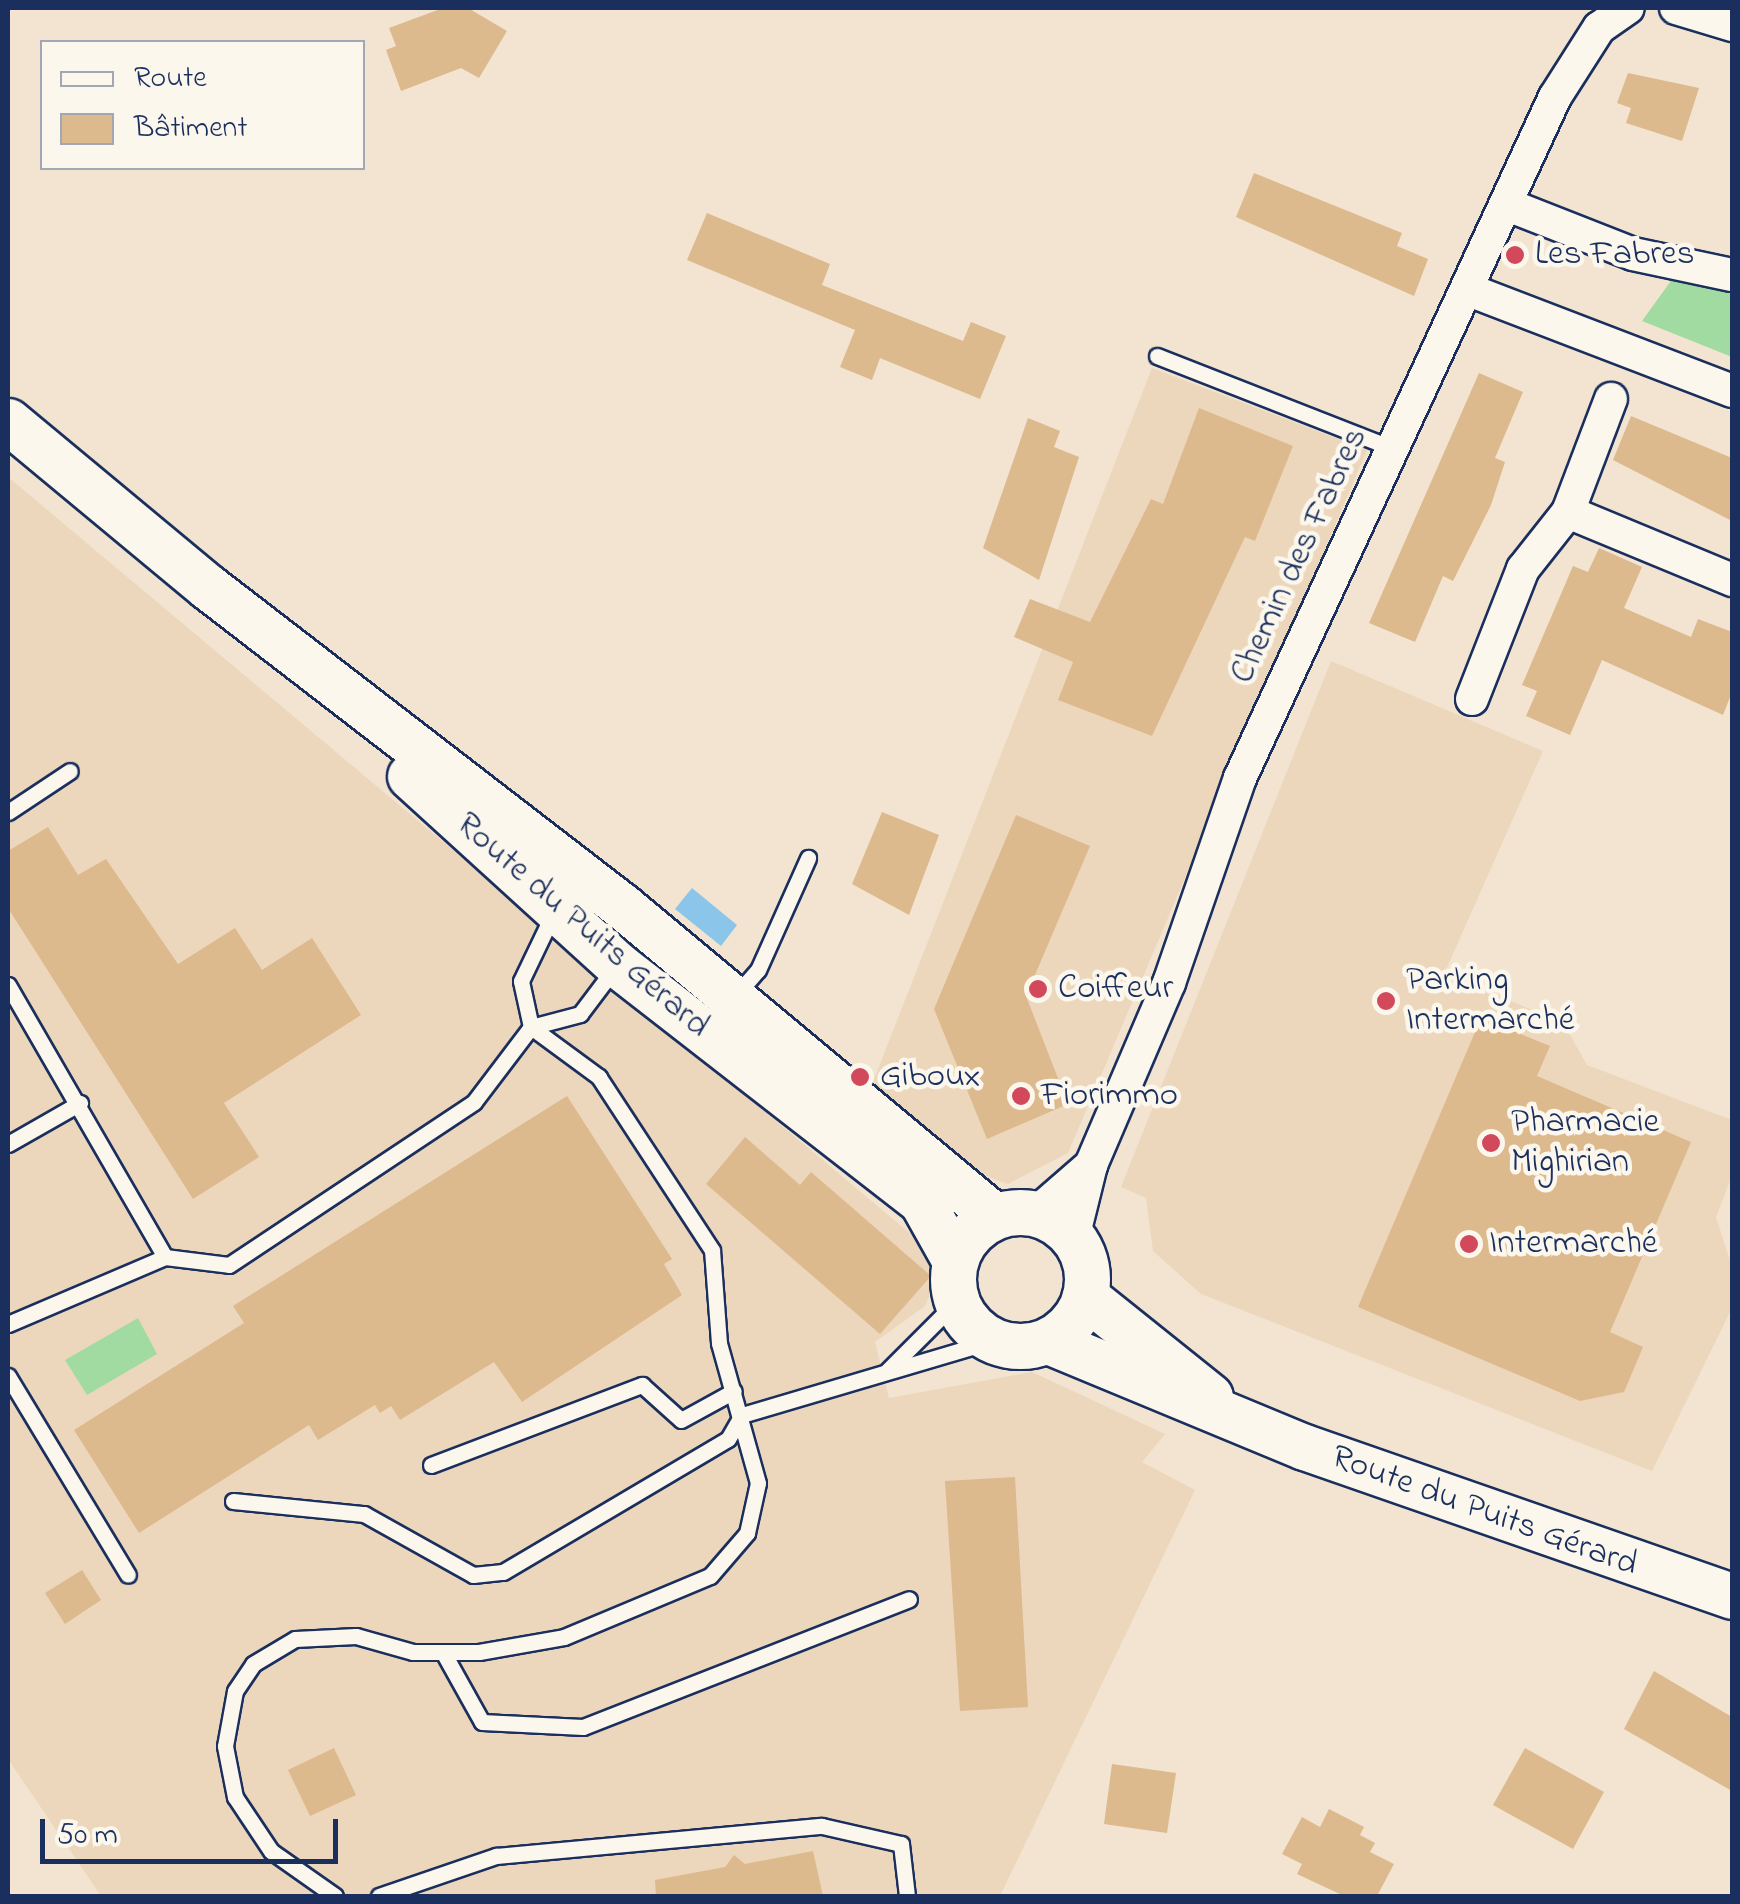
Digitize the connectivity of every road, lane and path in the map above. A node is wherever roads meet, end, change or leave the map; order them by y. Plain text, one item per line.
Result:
1 (1628, 8) edge
2 (1676, 8) edge
3 (1732, 25) edge
4 (1508, 205) junction
5 (1732, 275) edge
6 (1469, 290) junction
7 (1157, 356) dead end
8 (1732, 391) edge
9 (1611, 399) dead end
10 (8, 421) edge
11 (1394, 449) junction
12 (1568, 512) junction
13 (1732, 580) edge
14 (208, 587) junction
15 (1472, 700) dead end
16 (70, 771) dead end
17 (8, 812) edge
18 (808, 858) dead end
19 (554, 910) junction
20 (618, 965) junction
21 (8, 985) edge
22 (726, 1022) junction
23 (530, 1027) junction
24 (80, 1102) junction
25 (8, 1144) edge
26 (1092, 1166) junction
27 (1016, 1214) junction
28 (1074, 1238) junction
29 (165, 1258) junction
30 (955, 1281) junction
31 (1085, 1296) junction
32 (8, 1324) edge
33 (992, 1341) junction
34 (1048, 1341) junction
35 (885, 1373) junction
36 (8, 1376) edge
37 (734, 1392) junction
38 (742, 1415) junction
39 (1239, 1419) junction
40 (432, 1465) dead end
41 (233, 1501) dead end
42 (128, 1575) dead end
43 (1732, 1596) edge
44 (909, 1599) dead end
45 (444, 1652) junction
46 (335, 1896) edge
47 (379, 1896) edge
48 (908, 1896) edge

1 - 4 street, Chemin des Fabres
2 - 3 street
4 - 5 street
4 - 6 street, Chemin des Fabres
6 - 8 street
6 - 11 street, Chemin des Fabres
7 - 11 lane
9 - 12 street
10 - 14 main road, Route du Puits Gérard
11 - 26 street, Chemin des Fabres
12 - 13 street
12 - 15 street
14 - 19 main road, Route du Puits Gérard
14 - 22 main road, Route du Puits Gérard
16 - 17 lane
18 - 22 lane
19 - 20 main road, Route du Puits Gérard
19 - 23 lane
20 - 22 main road, Route du Puits Gérard
20 - 23 lane
21 - 24 lane
22 - 27 main road, Route du Puits Gérard
22 - 30 main road, Route du Puits Gérard
23 - 29 lane
23 - 37 lane
24 - 25 lane
24 - 29 lane
26 - 27 street, Chemin des Fabres
26 - 28 street, Chemin des Fabres
27 - 28 main road
27 - 30 main road
28 - 31 main road
29 - 32 lane
30 - 33 main road
30 - 35 lane
31 - 34 main road
31 - 39 main road, Route du Puits Gérard
33 - 34 main road
33 - 35 lane
34 - 39 main road, Route du Puits Gérard
35 - 38 lane
36 - 42 lane
37 - 38 lane
37 - 40 lane
38 - 41 lane
38 - 45 lane
39 - 43 main road, Route du Puits Gérard
44 - 45 lane
45 - 46 lane
47 - 48 lane

